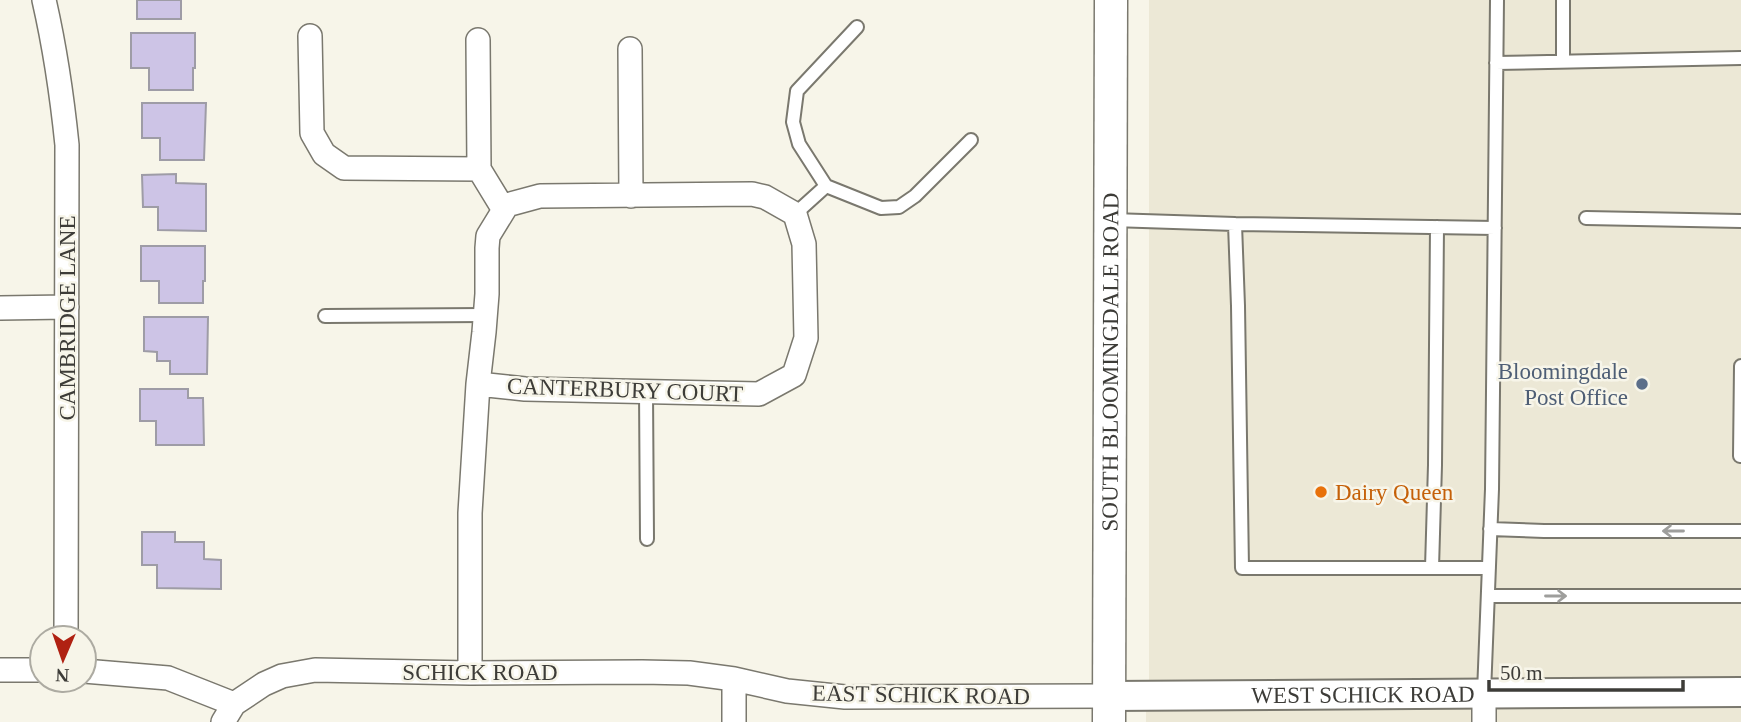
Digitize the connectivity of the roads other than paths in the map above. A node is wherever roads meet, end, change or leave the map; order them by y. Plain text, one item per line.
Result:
1 (44, 0) edge
2 (1111, 0) edge
3 (1497, 0) edge
4 (1563, 0) edge
5 (857, 27) dead end
6 (310, 36) dead end
7 (478, 40) dead end
8 (630, 49) dead end
9 (1741, 58) edge
10 (1563, 61) junction
11 (1496, 63) junction
12 (971, 141) dead end
13 (478, 169) junction
14 (826, 186) junction
15 (631, 195) junction
16 (503, 210) junction
17 (795, 214) junction
18 (1586, 219) dead end
19 (1111, 220) junction
20 (1741, 221) edge
21 (1235, 224) junction
22 (1437, 227) junction
23 (1495, 228) junction
24 (67, 307) junction
25 (0, 308) edge
26 (485, 315) junction
27 (325, 316) dead end
28 (1741, 366) edge
29 (478, 384) junction
30 (646, 391) junction
31 (1740, 456) edge
32 (1490, 529) junction
33 (1741, 531) edge
34 (647, 540) dead end
35 (1432, 568) junction
36 (1489, 568) junction
37 (1488, 596) junction
38 (1741, 596) edge
39 (66, 624) edge
40 (0, 670) edge
41 (28, 670) edge
42 (98, 672) edge
43 (470, 673) junction
44 (734, 679) junction
45 (1741, 692) edge
46 (1484, 693) junction
47 (1109, 709) edge
48 (229, 713) edge
49 (734, 722) edge
50 (1484, 722) edge

1 - 24 street, CAMBRIDGE LANE
2 - 19 main road, SOUTH BLOOMINGDALE ROAD
3 - 11 lane
4 - 10 lane
5 - 14 lane
6 - 13 street
7 - 13 street
8 - 15 street
9 - 10 lane
10 - 11 lane
11 - 23 lane
12 - 14 lane
13 - 16 street
14 - 17 lane
15 - 16 street
15 - 17 street
16 - 26 street, CANTERBURY COURT
17 - 30 street, CANTERBURY COURT
18 - 20 lane
19 - 21 lane
19 - 47 main road, SOUTH BLOOMINGDALE ROAD
21 - 22 lane
21 - 35 lane
22 - 23 lane
22 - 35 lane
23 - 32 lane
24 - 25 street
24 - 39 street, CAMBRIDGE LANE
26 - 27 lane
26 - 29 street, CANTERBURY COURT
28 - 31 lane
29 - 30 street, CANTERBURY COURT
29 - 43 street, CANTERBURY COURT
30 - 34 lane
33 -> 32 lane
32 - 36 lane
35 - 36 lane
36 - 37 lane
37 -> 38 lane
37 - 46 lane
40 - 41 street
42 - 48 street
43 - 44 street, SCHICK ROAD
43 - 48 street, SCHICK ROAD
44 - 47 street, EAST SCHICK ROAD
44 - 49 street
45 - 46 street, WEST SCHICK ROAD
46 - 47 street, WEST SCHICK ROAD
46 - 50 street

